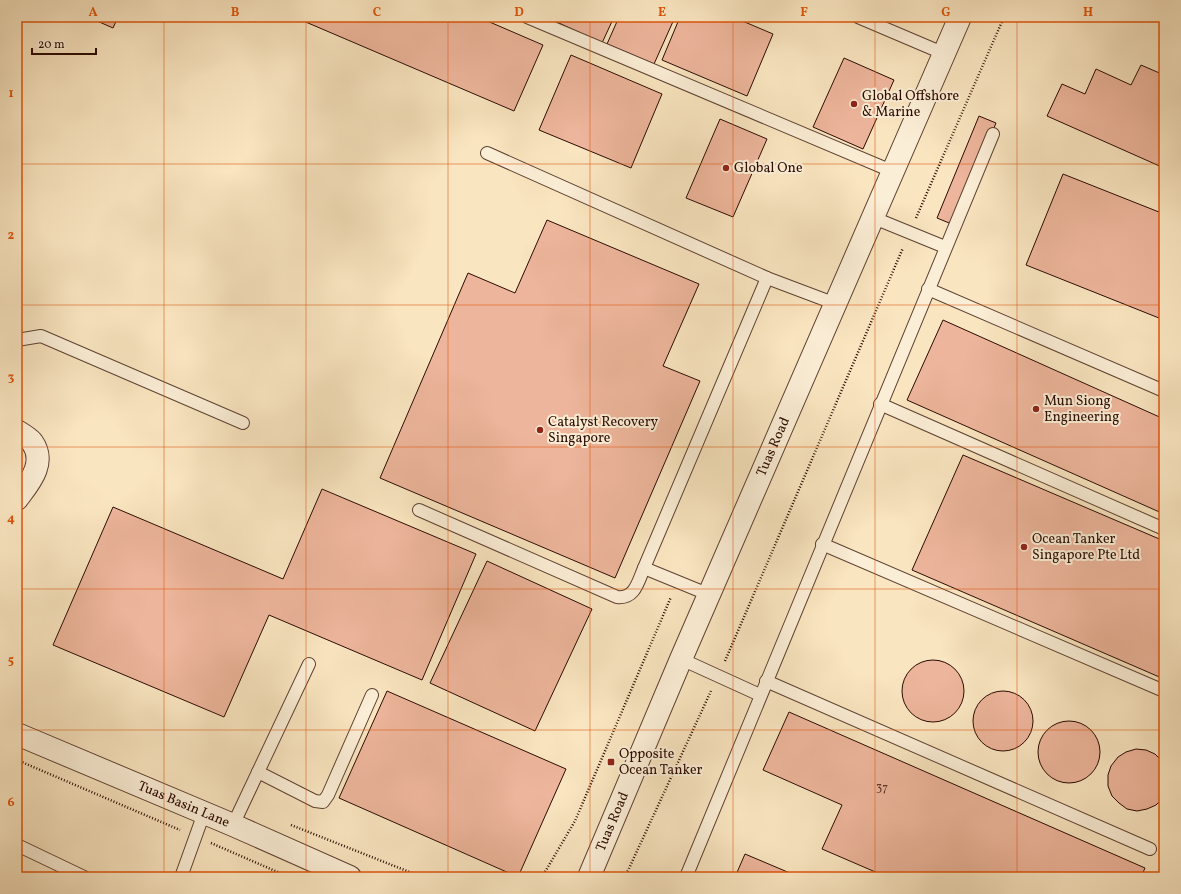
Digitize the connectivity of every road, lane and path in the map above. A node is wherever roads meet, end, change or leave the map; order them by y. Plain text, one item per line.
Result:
1 (527, 17) edge
2 (858, 17) edge
3 (960, 17) edge
4 (1004, 17) edge
5 (945, 54) junction
6 (993, 134) dead end
7 (487, 153) dead end
8 (894, 172) junction
9 (874, 218) junction
10 (909, 233) junction
11 (946, 248) junction
12 (767, 278) junction
13 (928, 289) junction
14 (836, 304) junction
15 (17, 340) edge
16 (1164, 391) edge
17 (880, 404) junction
18 (243, 423) dead end
19 (17, 431) edge
20 (17, 499) edge
21 (419, 510) dead end
22 (1164, 529) edge
23 (822, 544) junction
24 (644, 568) junction
25 (678, 582) junction
26 (710, 595) junction
27 (681, 659) junction
28 (309, 664) dead end
29 (718, 676) junction
30 (766, 681) junction
31 (1164, 691) edge
32 (372, 695) dead end
33 (760, 695) junction
34 (17, 734) edge
35 (17, 760) edge
36 (258, 772) junction
37 (204, 813) junction
38 (233, 825) junction
39 (184, 832) dead end
40 (205, 841) dead end
41 (17, 845) edge
42 (1150, 849) dead end
43 (84, 877) edge
44 (181, 877) edge
45 (289, 877) edge
46 (350, 877) edge
47 (542, 877) edge
48 (589, 877) edge
49 (626, 877) edge
50 (686, 877) edge

1 - 8 lane
2 - 5 lane
3 - 5 street, Tuas Road
4 - 10 path
5 - 8 street, Tuas Road
6 - 11 lane
7 - 12 lane
8 - 9 street, Tuas Road
9 - 10 lane
9 - 14 street, Tuas Road
10 - 11 lane
10 - 29 path
11 - 13 lane
12 - 14 lane
12 - 24 lane
13 - 16 lane
13 - 17 lane
14 - 26 street, Tuas Road
15 - 18 lane
17 - 22 lane
17 - 23 lane
19 - 20 street
21 - 24 lane
23 - 30 lane
23 - 31 lane
24 - 25 lane
25 - 26 lane
25 - 47 path
26 - 27 street, Tuas Road
27 - 29 lane
27 - 48 street, Tuas Road
28 - 36 lane
29 - 33 lane
29 - 49 path
30 - 33 lane
30 - 42 lane
32 - 36 lane
33 - 50 lane
34 - 37 street, Tuas Basin Lane
35 - 39 path
36 - 38 lane
37 - 38 street, Tuas Basin Lane
37 - 44 lane
38 - 46 street, Tuas Basin Lane
40 - 45 path
41 - 43 lane

